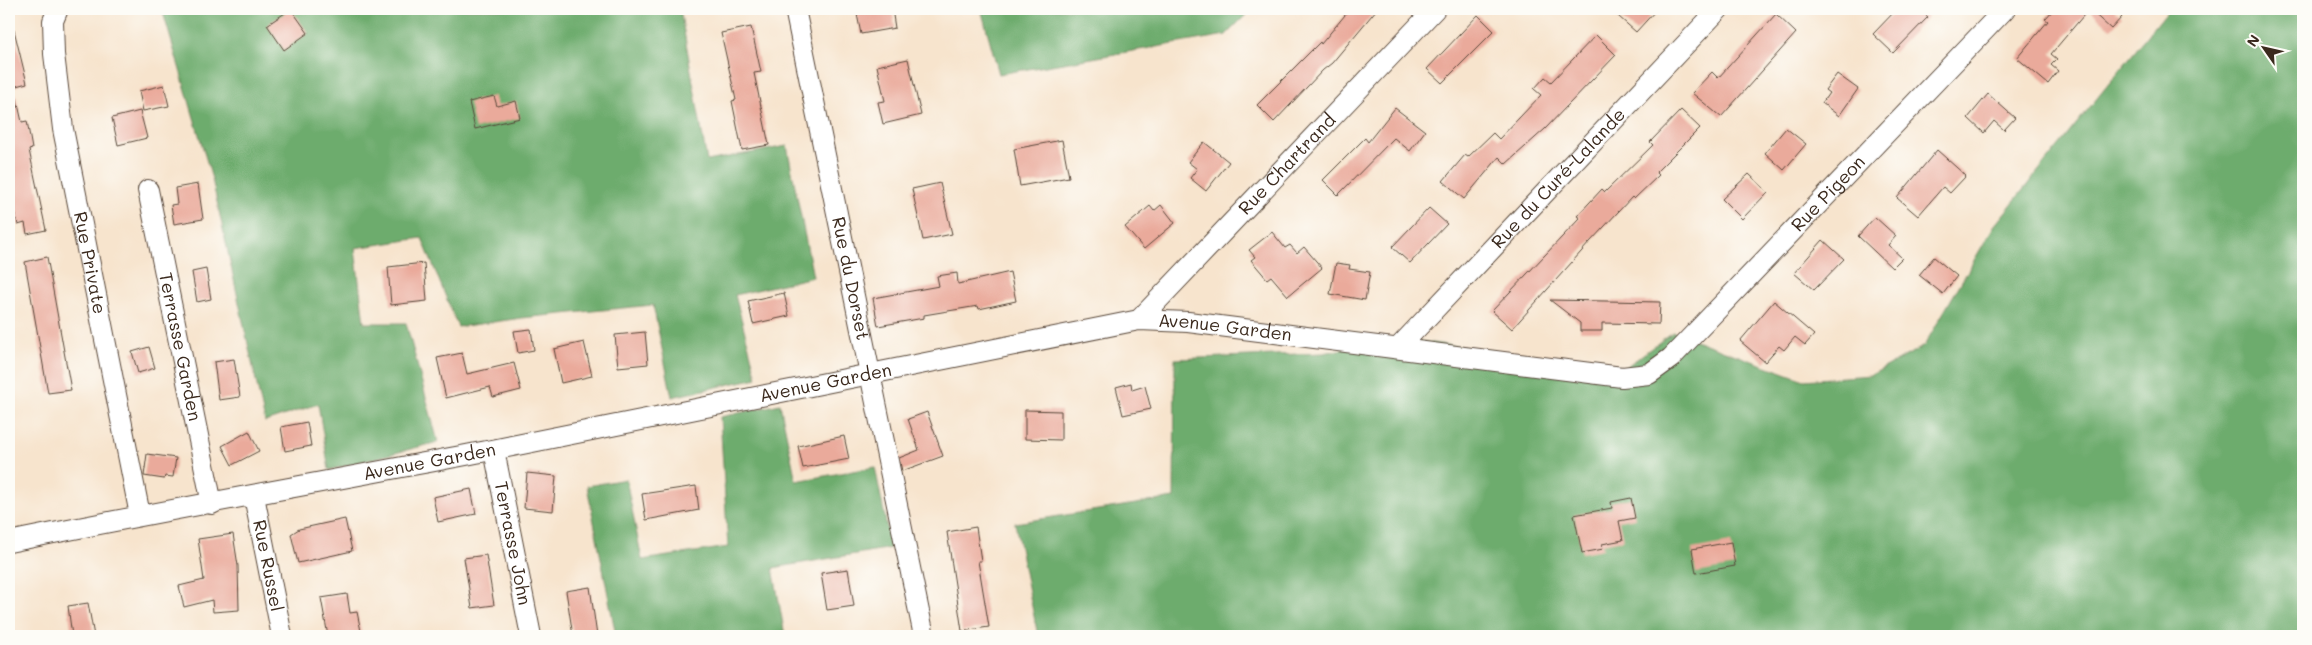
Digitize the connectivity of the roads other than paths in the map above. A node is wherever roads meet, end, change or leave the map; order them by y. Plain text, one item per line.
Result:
1 (58, 9) edge
2 (795, 9) edge
3 (1435, 9) edge
4 (1719, 9) edge
5 (2005, 9) edge
6 (148, 190) dead end
7 (1139, 320) junction
8 (1398, 347) junction
9 (868, 373) junction
10 (1649, 374) joint
11 (494, 450) junction
12 (254, 496) junction
13 (212, 504) junction
14 (140, 515) junction
15 (9, 542) edge
16 (282, 636) edge
17 (531, 636) edge
18 (924, 636) edge

1 - 14 street, Rue Private
2 - 9 street, Rue du Dorset
3 - 7 street, Rue Chartrand
4 - 8 street, Rue du Curé-Lalande
5 - 10 street, Rue Pigeon
6 - 13 street, Terrasse Garden
7 - 8 street, Avenue Garden
7 - 9 street, Avenue Garden
8 - 10 street, Avenue Garden
9 - 11 street, Avenue Garden
9 - 18 street, Rue du Dorset
11 - 12 street, Avenue Garden
11 - 17 street, Terrasse John
12 - 13 street, Avenue Garden
12 - 16 street, Rue Russel
13 - 14 street, Avenue Garden
14 - 15 street, Avenue Garden

